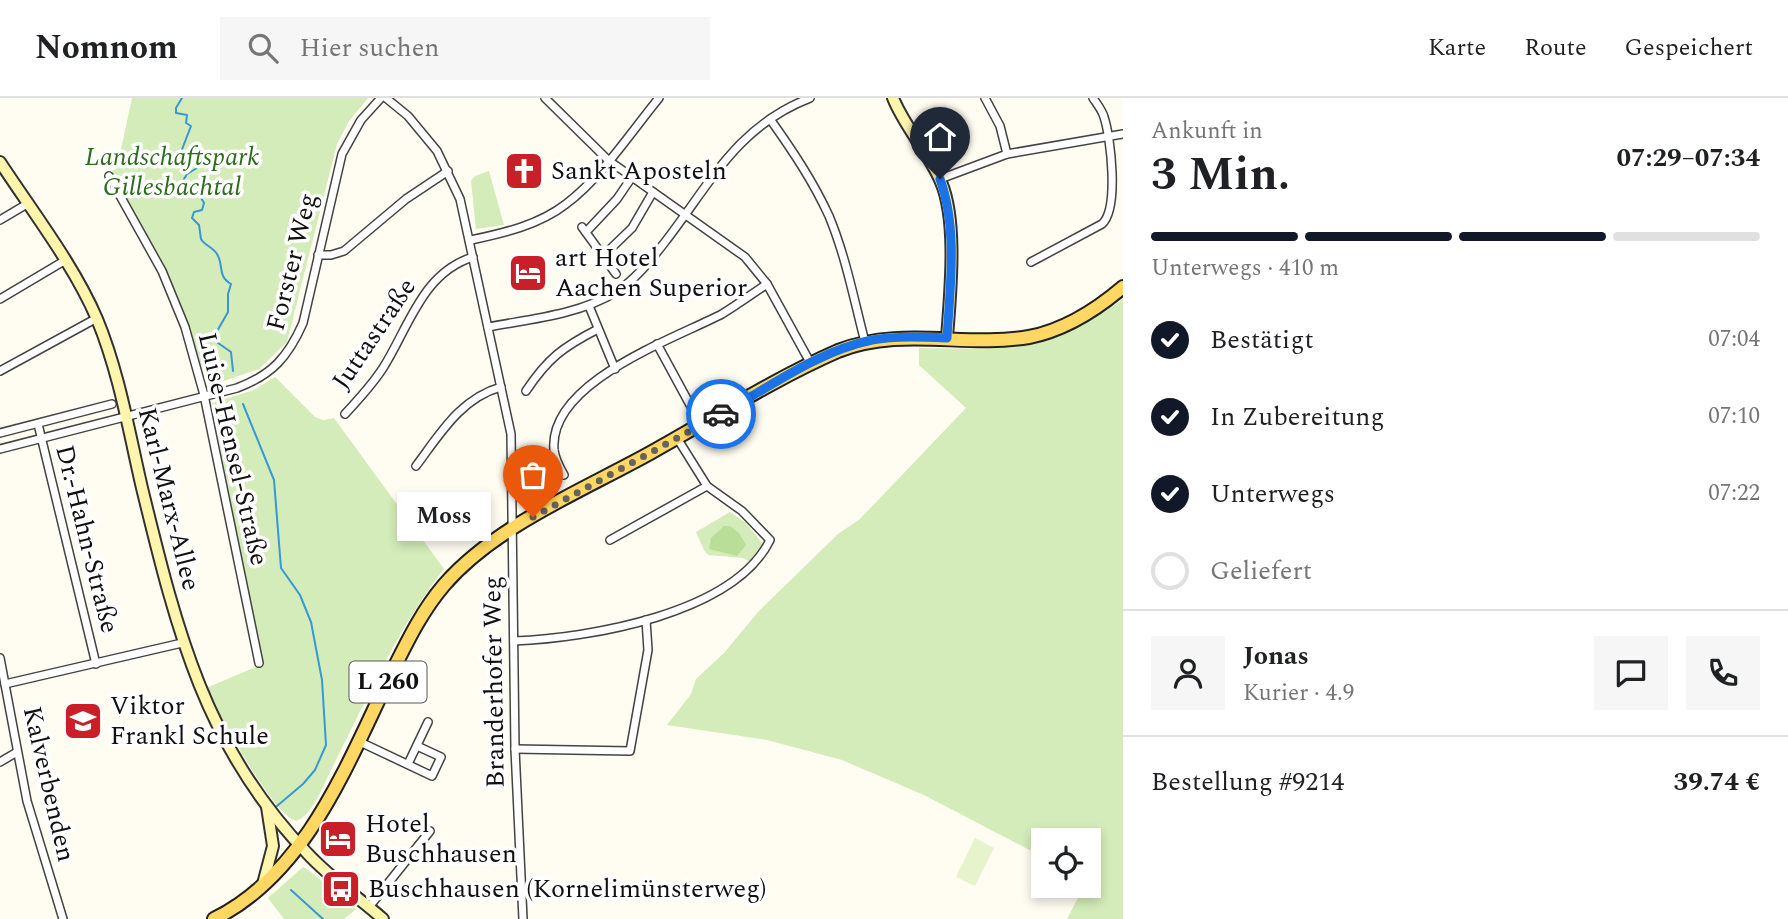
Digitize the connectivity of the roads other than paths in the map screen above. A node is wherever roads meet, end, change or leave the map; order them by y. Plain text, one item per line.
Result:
1 (384, 98) edge
2 (545, 98) edge
3 (659, 98) edge
4 (810, 98) edge
5 (893, 98) edge
6 (985, 98) edge
7 (1093, 98) edge
8 (770, 118) junction
9 (1123, 134) edge
10 (1110, 139) junction
11 (1007, 154) junction
12 (608, 160) junction
13 (0, 162) edge
14 (448, 171) junction
15 (109, 176) dead end
16 (632, 177) junction
17 (940, 179) junction
18 (653, 192) junction
19 (27, 204) junction
20 (686, 214) junction
21 (0, 220) edge
22 (471, 240) junction
23 (318, 255) junction
24 (603, 256) junction
25 (474, 257) junction
26 (64, 261) junction
27 (1031, 262) dead end
28 (616, 274) dead end
29 (767, 284) junction
30 (1123, 287) edge
31 (0, 299) edge
32 (589, 306) junction
33 (97, 318) junction
34 (488, 327) junction
35 (598, 329) junction
36 (947, 338) junction
37 (865, 342) junction
38 (657, 344) junction
39 (811, 364) junction
40 (615, 369) junction
41 (0, 371) edge
42 (501, 387) junction
43 (526, 391) dead end
44 (204, 394) junction
45 (113, 404) dead end
46 (95, 409) junction
47 (345, 414) dead end
48 (125, 419) junction
49 (38, 424) junction
50 (100, 425) junction
51 (701, 425) junction
52 (0, 433) edge
53 (677, 438) junction
54 (41, 440) junction
55 (0, 449) edge
56 (416, 466) dead end
57 (564, 475) dead end
58 (707, 486) junction
59 (514, 529) junction
60 (610, 540) dead end
61 (646, 620) junction
62 (514, 641) junction
63 (182, 643) junction
64 (0, 657) edge
65 (259, 663) dead end
66 (96, 664) junction
67 (5, 684) junction
68 (428, 722) dead end
69 (358, 741) junction
70 (417, 746) junction
71 (515, 749) junction
72 (17, 752) junction
73 (0, 762) edge
74 (408, 764) junction
75 (266, 805) junction
76 (430, 831) dead end
77 (300, 844) junction
78 (262, 887) junction
79 (369, 906) junction
80 (64, 919) edge
81 (214, 919) edge
82 (383, 919) edge
83 (523, 919) edge

1 - 14 street, Branderhofer Weg
1 - 23 street, Forster Weg
2 - 12 street
3 - 12 street
4 - 8 street
5 - 17 street
6 - 11 street
7 - 10 street
8 - 20 street
8 - 37 street
9 - 10 street
10 - 11 street
10 - 27 street
11 - 17 street
12 - 16 street
12 - 22 street
13 - 19 street, Karl-Marx-Allee
14 - 22 street, Branderhofer Weg
14 - 23 street
15 - 44 street, Luise-Hensel-Straße
16 - 18 street
16 - 24 street
17 - 36 street
18 - 20 street
18 - 24 street
19 - 21 street
19 - 26 street, Karl-Marx-Allee
20 - 29 street
20 - 32 street
22 - 25 street, Branderhofer Weg
23 - 44 street, Forster Weg
24 - 28 street
25 - 34 street, Branderhofer Weg
25 - 47 street, Juttastraße
26 - 31 street
26 - 33 street, Karl-Marx-Allee
29 - 38 street
29 - 39 street
30 - 36 main road, L 260
32 - 34 street
32 - 35 street
33 - 41 street
33 - 48 street, Karl-Marx-Allee
34 - 42 street, Branderhofer Weg
35 - 40 street
35 - 43 street
36 - 37 main road, L 260
37 - 39 main road, L 260
38 - 40 street
38 - 51 street
39 - 51 main road, L 260
40 - 57 street
42 - 56 street
42 - 59 street, Branderhofer Weg
44 - 48 street, Forster Weg
44 - 65 street, Luise-Hensel-Straße
45 - 46 street
46 - 49 street
46 - 50 street
48 - 50 street, Forster Weg
48 - 63 street, Karl-Marx-Allee
49 - 52 street
49 - 54 street, Dr.-Hahn-Straße
50 - 54 street, Forster Weg
51 - 53 main road, L 260
53 - 58 street
53 - 59 main road, L 260
54 - 55 street, Forster Weg
54 - 66 street, Dr.-Hahn-Straße
58 - 60 street
58 - 61 street
59 - 62 street, Branderhofer Weg
59 - 69 main road, L 260
61 - 62 street
61 - 71 street
62 - 71 street, Branderhofer Weg
63 - 66 street
63 - 75 street, Karl-Marx-Allee
64 - 67 street, Kalverbenden
66 - 67 street
67 - 72 street, Kalverbenden
68 - 70 street
69 - 74 street
69 - 77 main road, L 260
70 - 74 street
70 - 74 street
71 - 83 street, Branderhofer Weg
72 - 73 street
72 - 80 street, Kalverbenden
75 - 77 street, Karl-Marx-Allee
75 - 78 street
76 - 79 street
77 - 78 main road, L 260
77 - 79 street, Karl-Marx-Allee
78 - 81 main road, L 260
79 - 82 street, Karl-Marx-Allee

